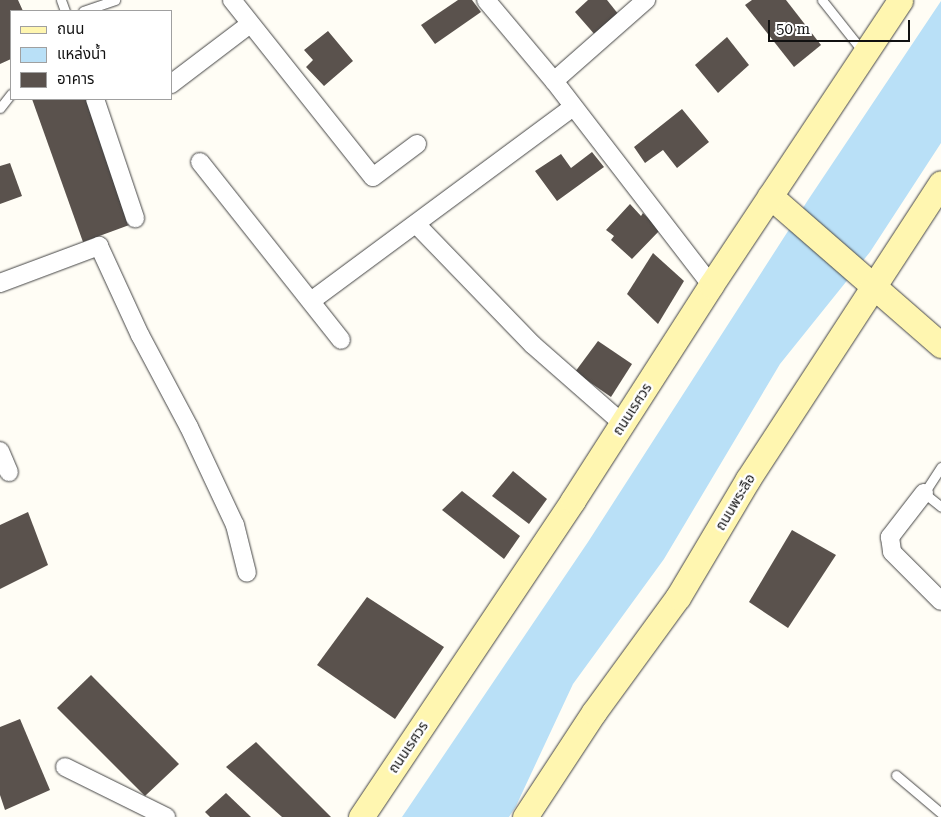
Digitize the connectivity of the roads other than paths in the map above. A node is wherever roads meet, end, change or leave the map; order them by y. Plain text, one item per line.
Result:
1 (115, 0) edge
2 (232, 0) edge
3 (486, 0) edge
4 (646, 0) edge
5 (822, 0) edge
6 (900, 0) edge
7 (86, 10) edge
8 (250, 24) junction
9 (865, 55) junction
10 (554, 81) junction
11 (172, 83) edge
12 (10, 95) edge
13 (95, 100) edge
14 (573, 107) junction
15 (0, 108) edge
16 (417, 144) dead end
17 (200, 162) dead end
18 (941, 183) edge
19 (770, 196) junction
20 (136, 218) dead end
21 (416, 224) junction
22 (868, 282) junction
23 (0, 283) edge
24 (711, 285) junction
25 (311, 301) junction
26 (341, 340) dead end
27 (941, 345) edge
28 (622, 423) junction
29 (0, 451) edge
30 (941, 467) edge
31 (9, 472) dead end
32 (924, 493) junction
33 (941, 507) edge
34 (247, 573) dead end
35 (941, 601) edge
36 (65, 767) dead end
37 (896, 775) dead end
38 (941, 813) edge
39 (528, 816) edge
40 (166, 817) edge
41 (361, 817) edge

1 - 7 lane
2 - 8 street
3 - 10 street
4 - 10 street
5 - 9 lane
6 - 9 street, ถนนเรศวร
8 - 11 street
8 - 16 street
9 - 19 street, ถนนเรศวร
10 - 14 street
12 - 15 lane
13 - 20 street
14 - 21 street
14 - 24 street
17 - 25 street
18 - 22 street, ถนนพระลือ
19 - 22 street
19 - 24 street, ถนนเรศวร
21 - 25 street
21 - 28 street
22 - 27 street
22 - 39 street, ถนนพระลือ
23 - 34 street
24 - 28 street, ถนนเรศวร
25 - 26 street
28 - 41 street, ถนนเรศวร
29 - 31 street
30 - 32 lane
32 - 33 lane
32 - 35 street
36 - 40 street
37 - 38 lane

